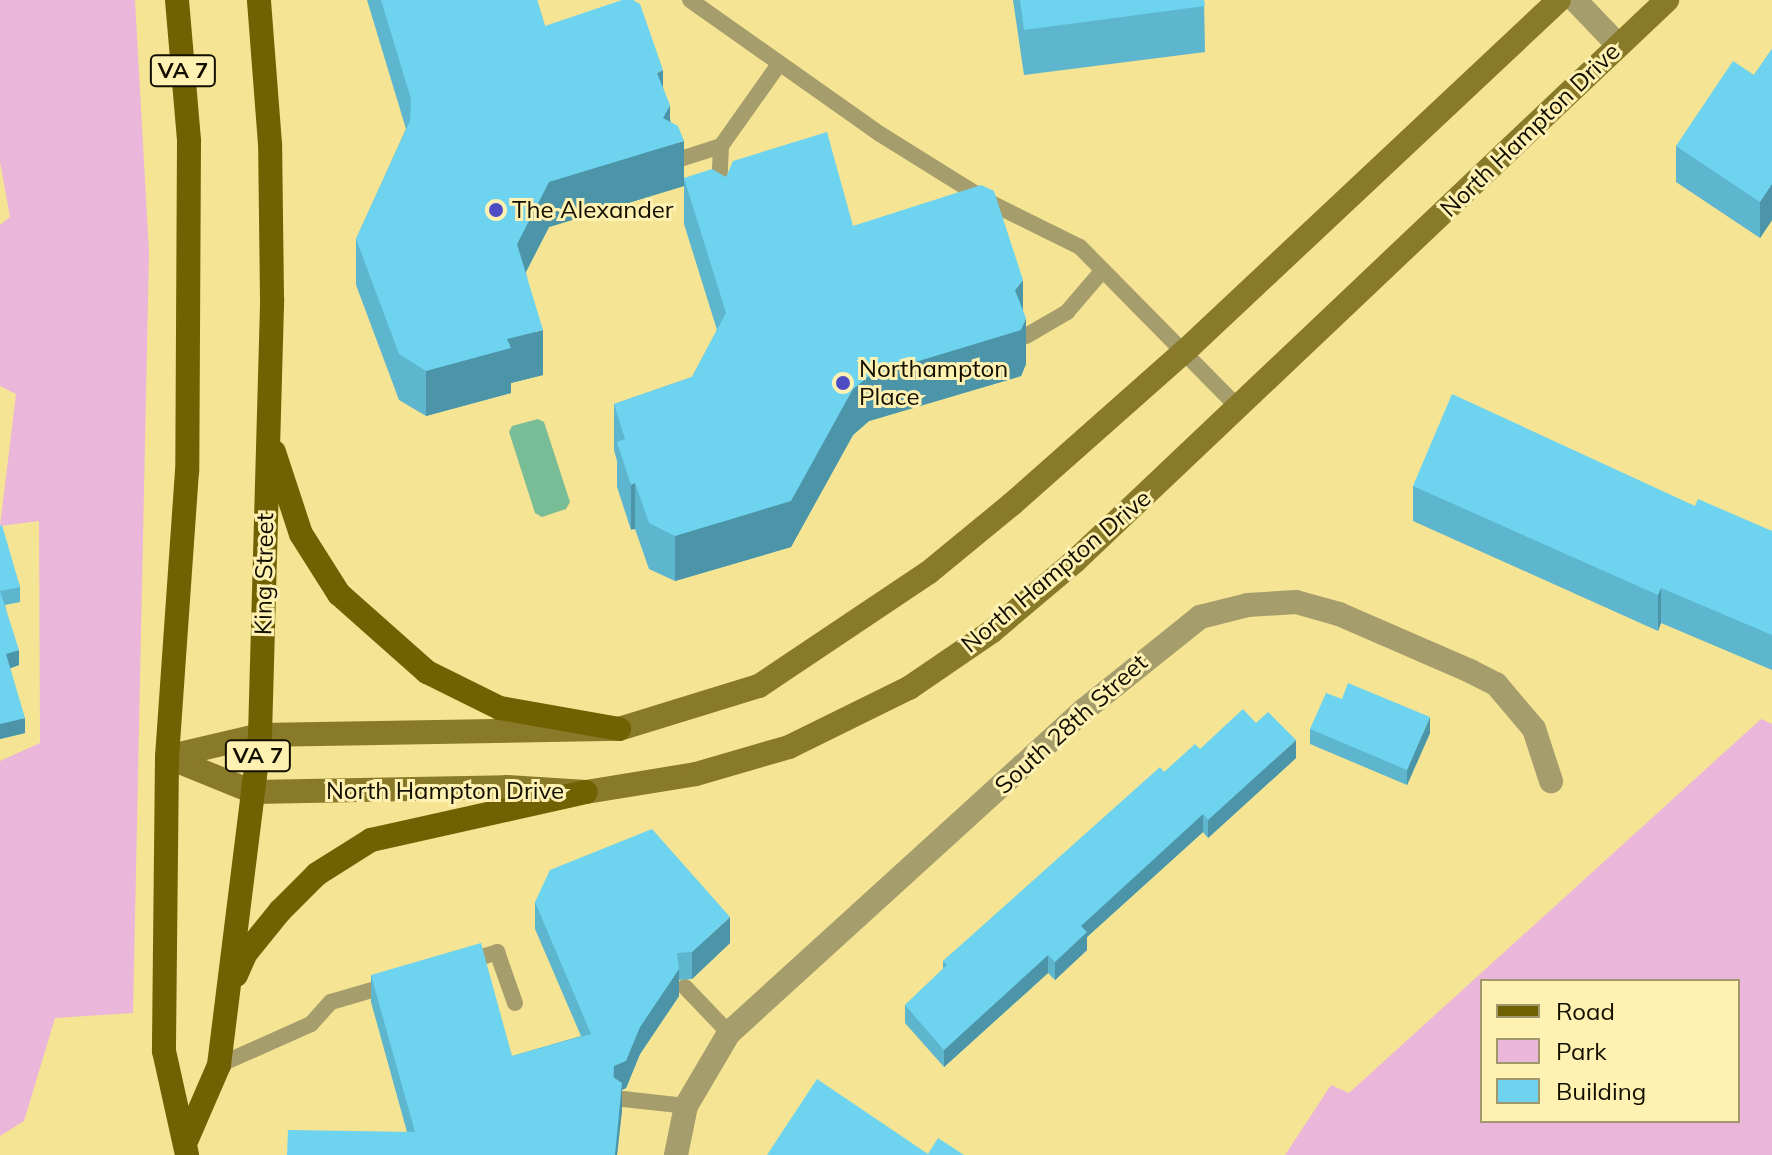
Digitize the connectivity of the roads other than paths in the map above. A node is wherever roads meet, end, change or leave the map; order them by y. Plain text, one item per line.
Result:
1 (177, 0) edge
2 (259, 0) edge
3 (690, 0) edge
4 (1559, 0) edge
5 (1575, 0) edge
6 (1667, 0) edge
7 (1618, 45) junction
8 (779, 64) junction
9 (721, 146) junction
10 (674, 161) edge
11 (723, 212) edge
12 (1103, 270) junction
13 (1026, 336) edge
14 (1184, 352) junction
15 (1240, 409) junction
16 (267, 433) junction
17 (619, 729) junction
18 (260, 735) junction
19 (167, 757) junction
20 (1551, 781) dead end
21 (253, 792) junction
22 (586, 792) junction
23 (452, 966) edge
24 (407, 980) edge
25 (685, 987) edge
26 (227, 995) junction
27 (515, 1003) dead end
28 (729, 1033) junction
29 (219, 1065) junction
30 (623, 1099) edge
31 (686, 1106) junction
32 (187, 1147) edge
33 (676, 1155) edge

1 - 19 main road, King Street / VA 7
2 - 16 main road, King Street / VA 7
3 - 8 lane
4 - 14 street
5 - 7 street
6 - 7 street, North Hampton Drive
7 - 15 street, North Hampton Drive
8 - 9 lane
8 - 12 lane
9 - 10 lane
9 - 11 lane
12 - 13 lane
12 - 14 lane
14 - 15 lane
14 - 17 street
15 - 22 street, North Hampton Drive
16 - 17 main road
16 - 18 main road, King Street / VA 7
17 - 18 street
18 - 19 street
18 - 21 main road, King Street / VA 7
19 - 21 street, North Hampton Drive
19 - 32 main road, King Street / VA 7
20 - 28 street, South 28th Street
21 - 22 street, North Hampton Drive
21 - 26 main road, King Street / VA 7
22 - 26 main road
23 - 27 lane
24 - 29 lane
25 - 28 lane
26 - 29 main road, King Street / VA 7
28 - 31 street, South 28th Street
29 - 32 main road, King Street / VA 7
30 - 31 lane
31 - 33 street, South 28th Street

